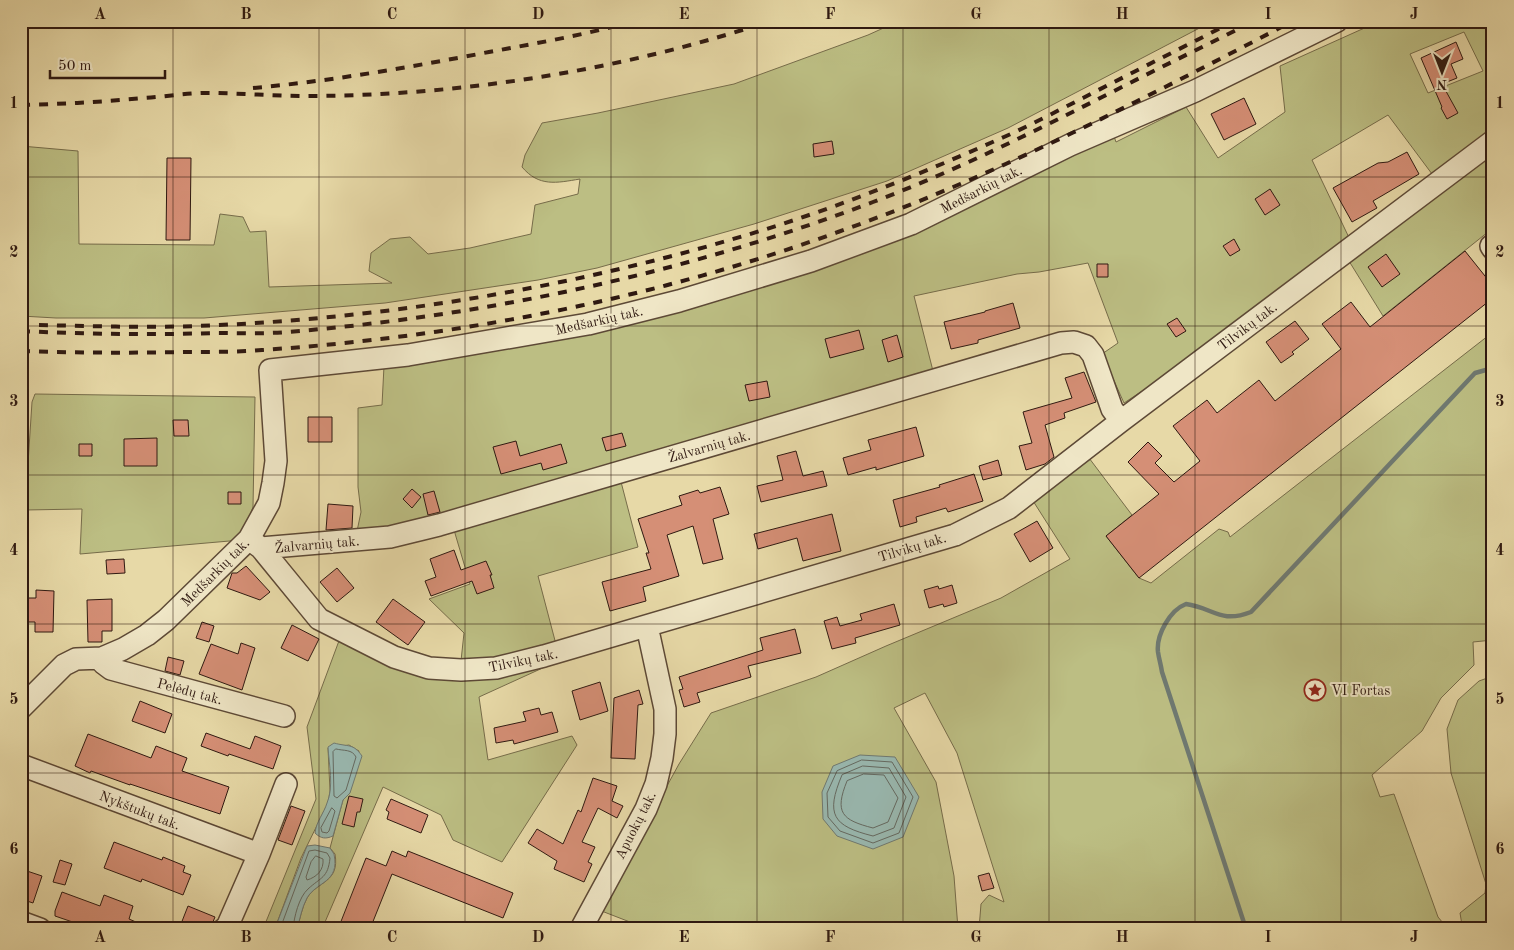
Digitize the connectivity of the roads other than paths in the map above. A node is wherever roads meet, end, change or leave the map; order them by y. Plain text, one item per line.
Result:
1 (1336, 21) edge
2 (1493, 141) edge
3 (1121, 421) junction
4 (255, 544) junction
5 (647, 626) junction
6 (102, 658) junction
7 (21, 708) edge
8 (284, 716) dead end
9 (21, 765) edge
10 (286, 784) dead end
11 (259, 854) junction
12 (21, 922) edge
13 (40, 929) edge
14 (224, 929) edge
15 (581, 929) edge

1 - 4 street, Medšarkių tak.
2 - 3 street, Tilvikų tak.
3 - 4 street, Žalvarnių tak.
3 - 5 street, Tilvikų tak.
4 - 5 street, Tilvikų tak.
4 - 6 street, Medšarkių tak.
5 - 15 street, Apuokų tak.
6 - 7 street, Medšarkių tak.
6 - 8 street, Pelėdų tak.
9 - 11 street, Nykštukų tak.
10 - 11 street
11 - 14 street
12 - 13 street

